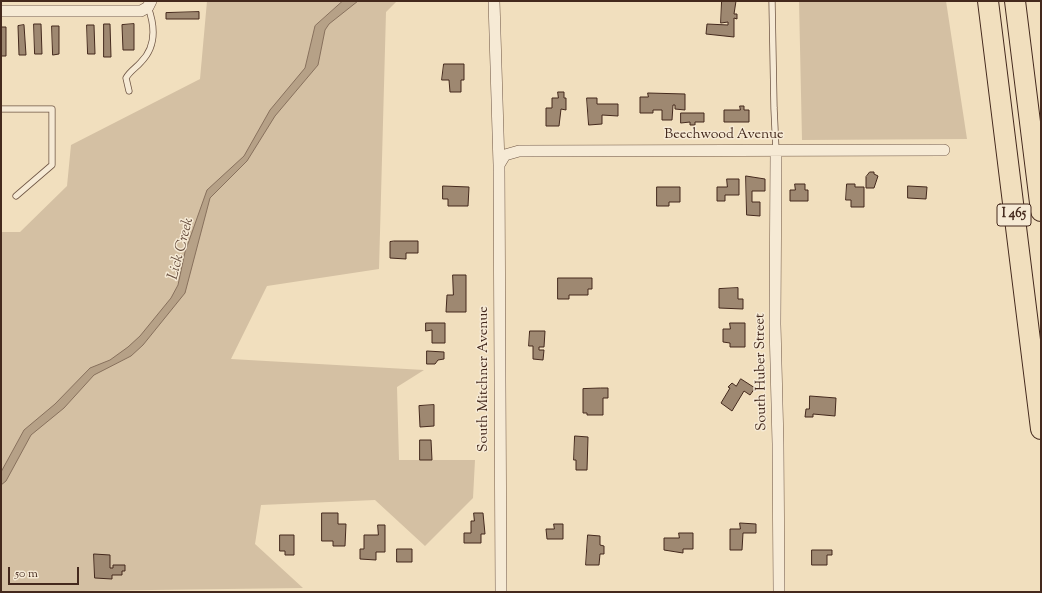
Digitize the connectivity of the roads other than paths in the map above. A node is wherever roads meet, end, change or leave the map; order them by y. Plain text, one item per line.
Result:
1 (494, 1) edge
2 (772, 1) edge
3 (988, 1) edge
4 (1015, 1) edge
5 (150, 4) edge
6 (1, 11) edge
7 (129, 91) dead end
8 (1, 109) edge
9 (944, 150) dead end
10 (776, 151) junction
11 (499, 165) junction
12 (16, 196) dead end
13 (1041, 211) edge
14 (1041, 429) edge
15 (502, 592) edge
16 (779, 592) edge

1 - 11 street, South Mitchner Avenue
2 - 10 lane
3 - 14 highway, I 465
4 - 13 highway, I 465
5 - 6 street
5 - 7 lane
8 - 12 lane
9 - 10 street, Beechwood Avenue
10 - 11 street, Beechwood Avenue
10 - 16 street, South Huber Street
11 - 15 street, South Mitchner Avenue

